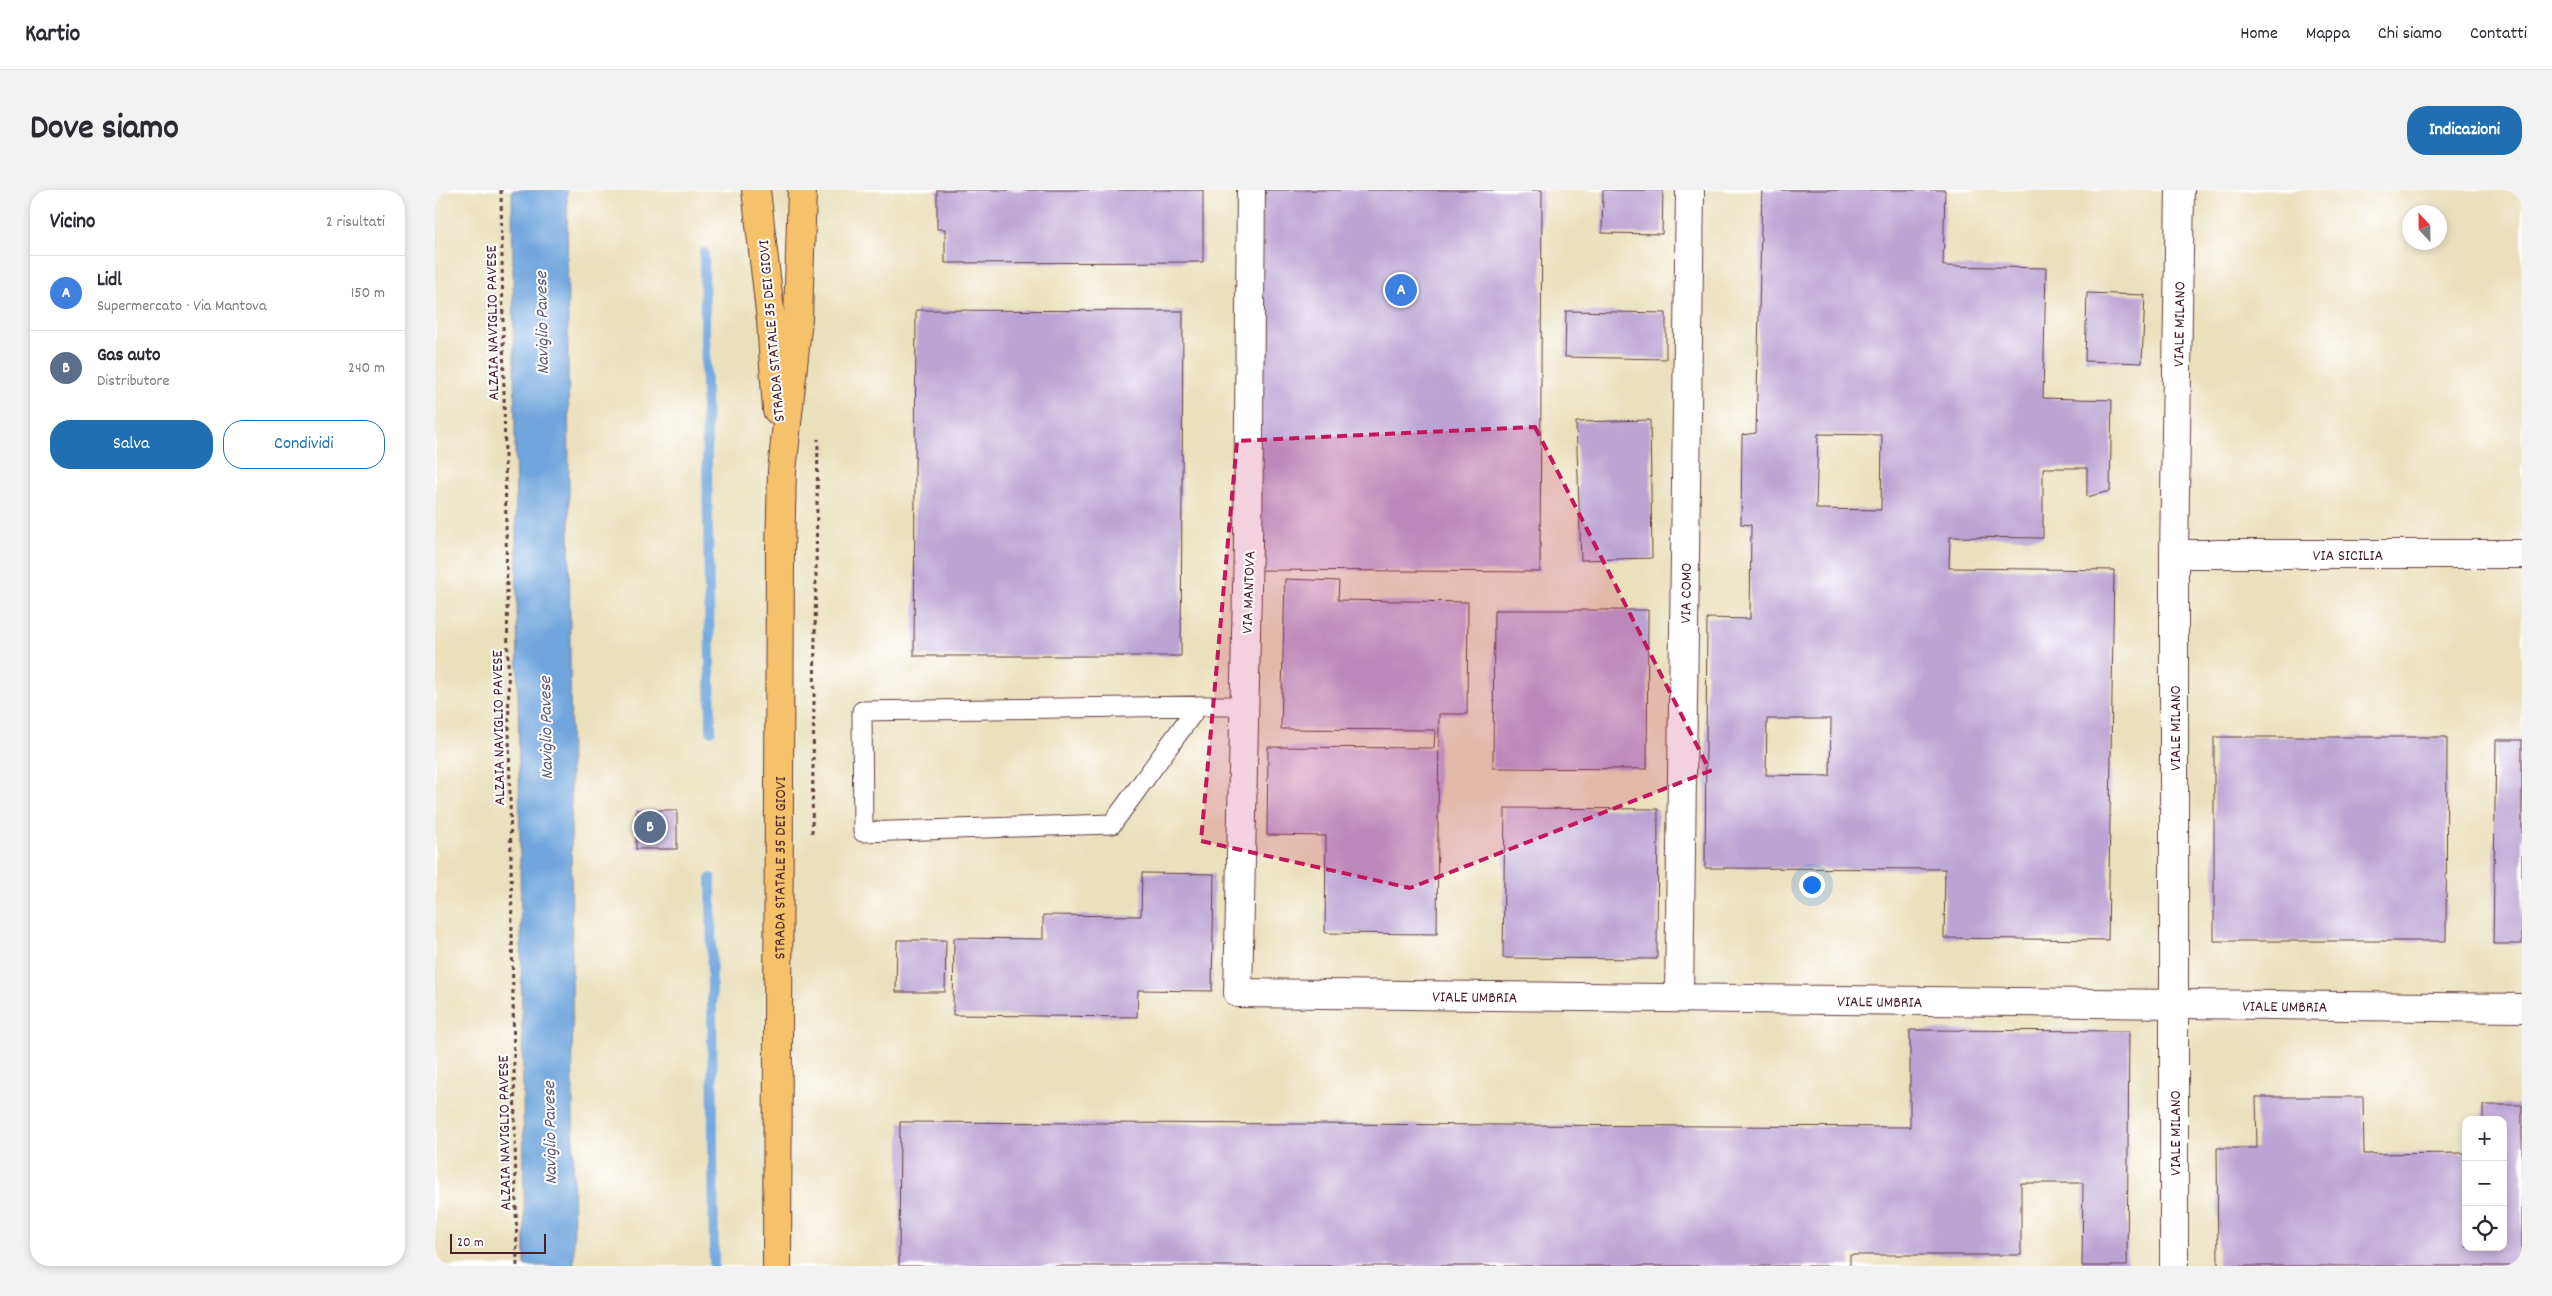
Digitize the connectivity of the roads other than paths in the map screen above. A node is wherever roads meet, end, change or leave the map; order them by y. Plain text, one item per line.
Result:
1 (756, 190) edge
2 (802, 190) edge
3 (1251, 190) edge
4 (1690, 190) edge
5 (2181, 190) edge
6 (782, 471) junction
7 (2174, 554) junction
8 (2522, 554) edge
9 (1198, 706) junction
10 (1244, 706) junction
11 (1238, 993) joint
12 (1679, 997) junction
13 (2174, 1002) junction
14 (2522, 1008) edge
15 (777, 1266) edge
16 (2174, 1266) edge

1 - 6 main road, STRADA STATALE 35 DEI GIOVI
2 - 6 main road, STRADA STATALE 35 DEI GIOVI
3 - 10 street, VIA MANTOVA
4 - 12 street, VIA COMO
5 - 7 street, VIALE MILANO
6 - 15 main road, STRADA STATALE 35 DEI GIOVI
7 - 8 street, VIA SICILIA
7 - 13 street, VIALE MILANO
9 - 9 lane
9 - 10 lane
10 - 11 street, VIA MANTOVA
11 - 12 street, VIALE UMBRIA
12 - 13 street, VIALE UMBRIA
13 - 14 street, VIALE UMBRIA
13 - 16 street, VIALE MILANO

